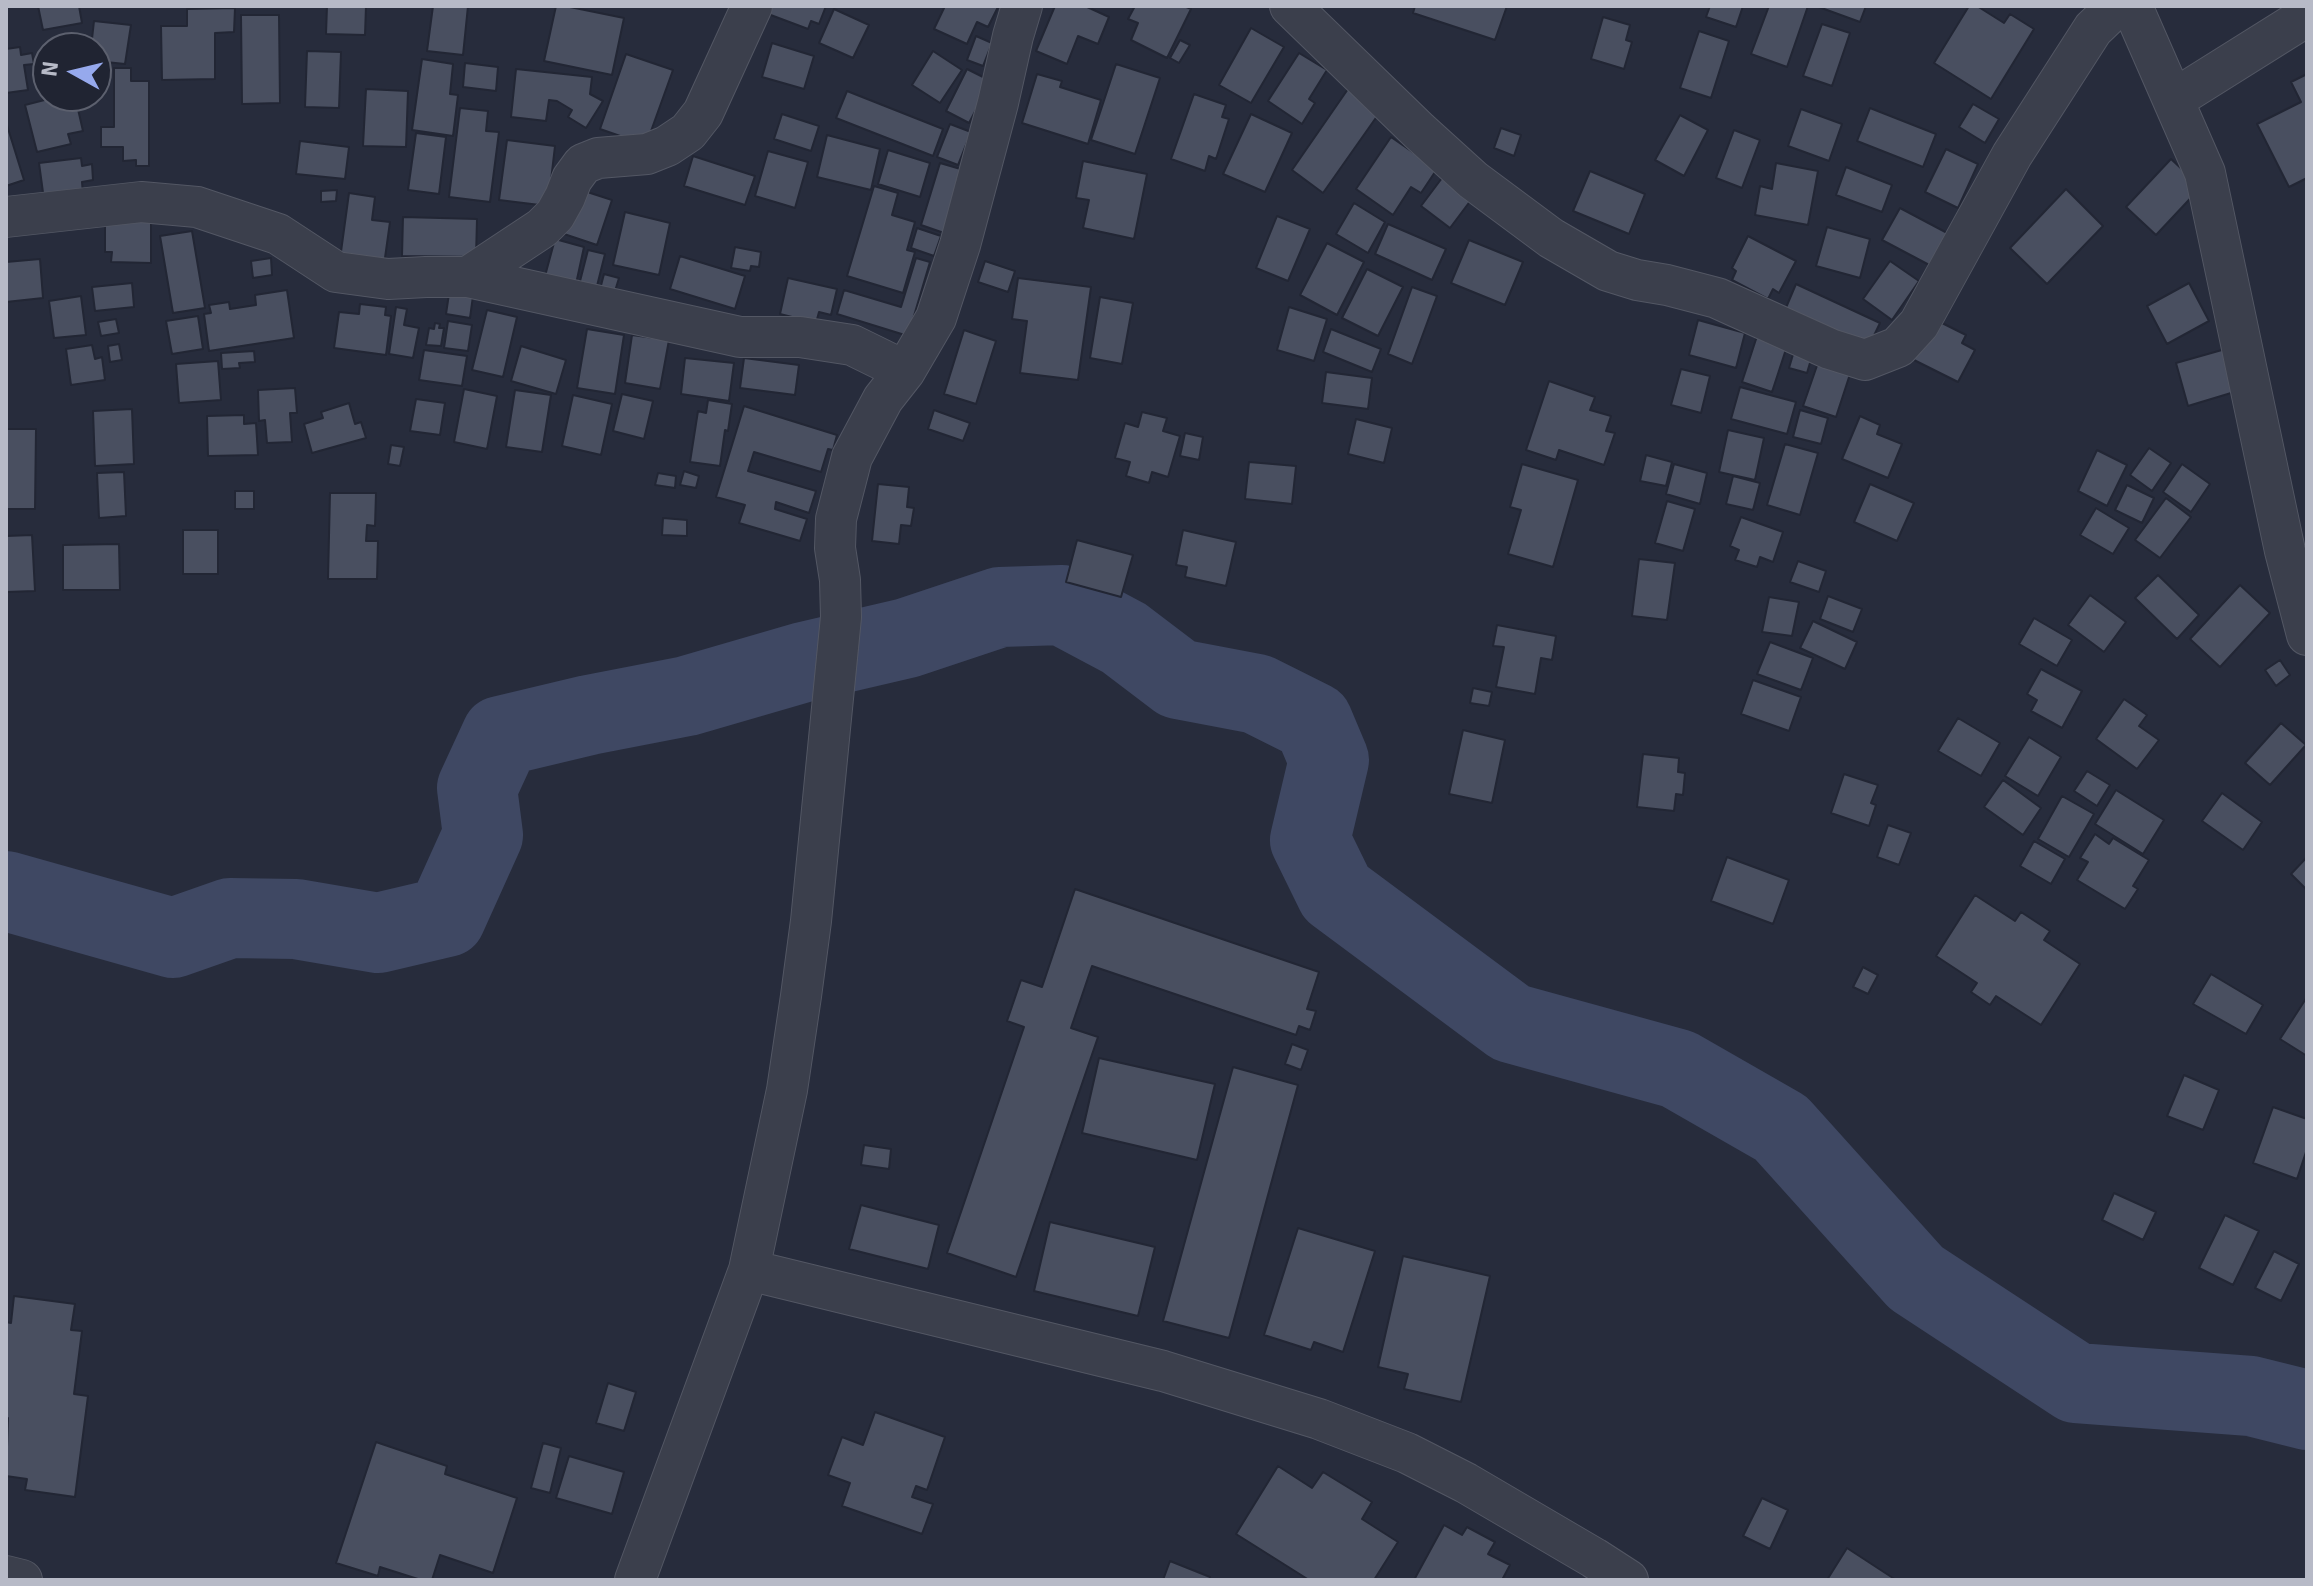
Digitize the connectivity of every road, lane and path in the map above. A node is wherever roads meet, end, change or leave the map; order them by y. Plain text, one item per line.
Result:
1 (752, 6) edge
2 (1022, 6) edge
3 (1290, 6) edge
4 (2117, 6) edge
5 (2132, 6) edge
6 (2307, 16) edge
7 (2173, 100) junction
8 (6, 217) edge
9 (468, 277) junction
10 (905, 371) junction
11 (2307, 635) edge
12 (749, 1270) junction
13 (6, 1576) edge
14 (22, 1580) edge
15 (635, 1580) edge
16 (1628, 1580) edge

1 - 9 street
2 - 10 street
3 - 4 street
5 - 7 street
6 - 7 street
7 - 11 street
8 - 9 street
9 - 10 street
10 - 12 street
12 - 15 street
12 - 16 street
13 - 14 street

